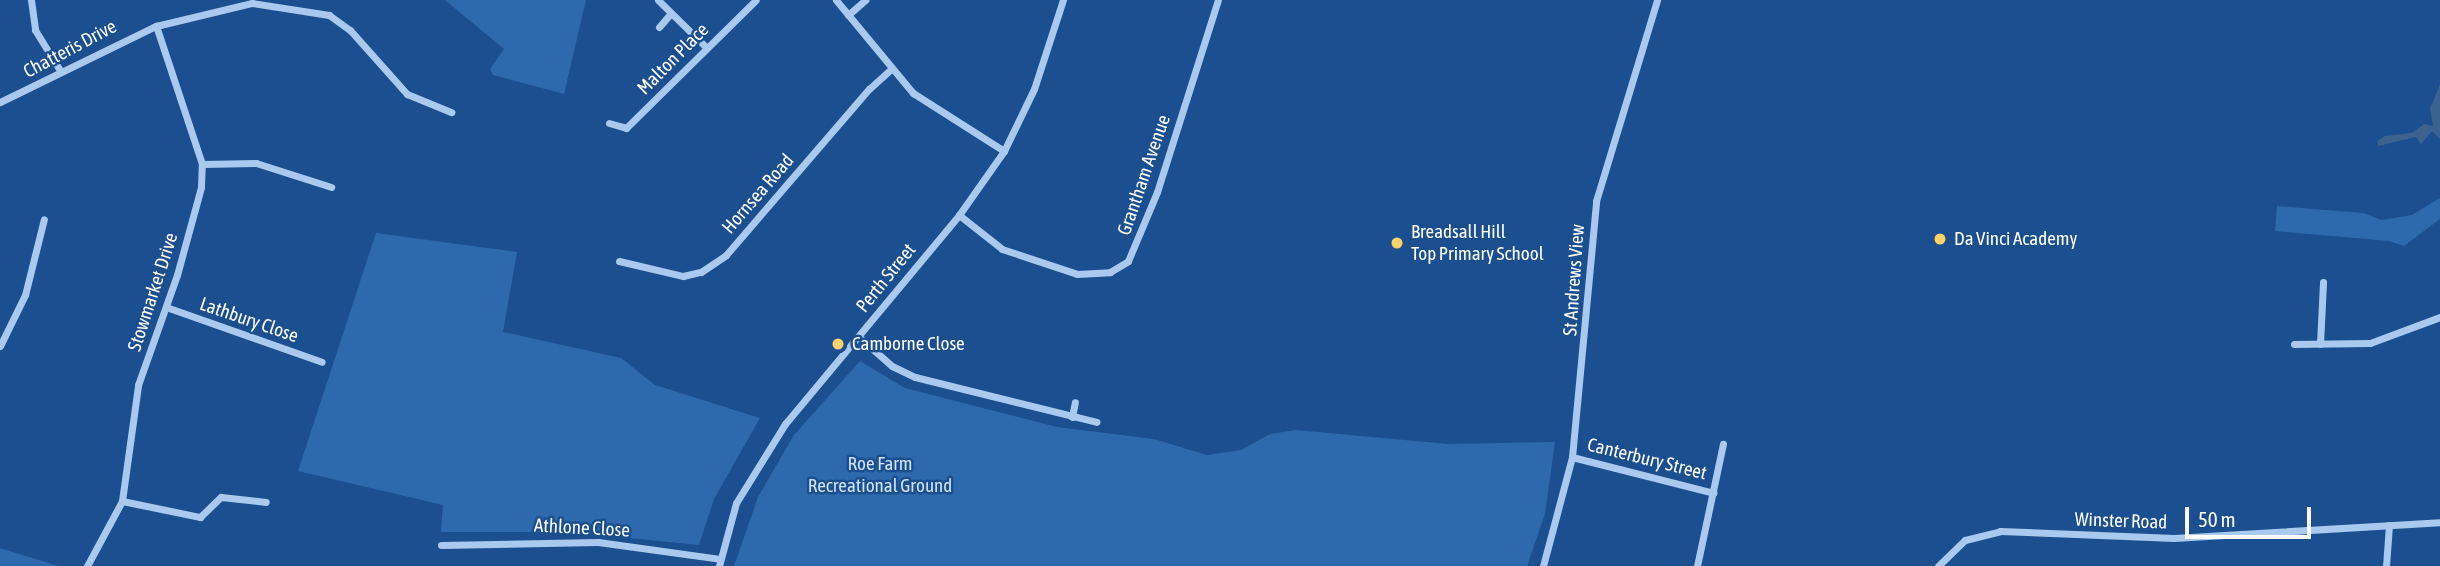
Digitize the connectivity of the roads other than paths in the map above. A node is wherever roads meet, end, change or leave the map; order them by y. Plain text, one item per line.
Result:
1 (32, 0) edge
2 (658, 0) edge
3 (756, 0) edge
4 (836, 0) edge
5 (865, 0) edge
6 (1063, 0) edge
7 (1218, 0) edge
8 (1657, 0) edge
9 (252, 1) edge
10 (671, 13) junction
11 (848, 15) junction
12 (156, 26) junction
13 (659, 27) dead end
14 (706, 47) junction
15 (891, 69) junction
16 (61, 72) junction
17 (0, 102) edge
18 (451, 112) dead end
19 (609, 123) dead end
20 (1003, 151) junction
21 (201, 164) junction
22 (331, 187) dead end
23 (959, 215) junction
24 (44, 219) dead end
25 (619, 261) dead end
26 (2323, 282) dead end
27 (166, 307) junction
28 (2440, 317) edge
29 (859, 337) junction
30 (2294, 344) dead end
31 (2320, 344) junction
32 (0, 346) edge
33 (322, 362) dead end
34 (1075, 402) dead end
35 (1072, 418) junction
36 (1097, 422) dead end
37 (1723, 444) dead end
38 (1572, 457) junction
39 (1714, 493) junction
40 (122, 501) junction
41 (266, 502) dead end
42 (2440, 522) edge
43 (2389, 525) junction
44 (441, 545) dead end
45 (719, 562) edge
46 (87, 566) edge
47 (1542, 566) edge
48 (1697, 566) edge
49 (1938, 566) edge
50 (2386, 566) edge

1 - 16 street
2 - 10 street
3 - 14 street, Malton Place
4 - 11 street
5 - 11 street
6 - 20 street, Perth Street
7 - 23 street, Grantham Avenue
8 - 38 street, St Andrews View
9 - 12 street, Chatteris Drive
9 - 18 street, Chatteris Drive
10 - 13 street
10 - 14 street
11 - 15 street
12 - 16 street, Chatteris Drive
12 - 21 street, Stowmarket Drive
14 - 19 street, Malton Place
15 - 20 street
15 - 25 street, Hornsea Road
16 - 17 street, Chatteris Drive
20 - 23 street, Perth Street
21 - 22 street
21 - 27 street, Stowmarket Drive
23 - 29 street, Perth Street
24 - 32 street
26 - 31 street
27 - 33 street, Lathbury Close
27 - 40 street, Stowmarket Drive
28 - 31 street
29 - 35 street
29 - 45 street, Perth Street
30 - 31 street
34 - 35 street
35 - 36 street
37 - 39 street, Canterbury Street
38 - 39 street, Canterbury Street
38 - 47 street, St Andrews View
39 - 48 street, Canterbury Street
40 - 41 street
40 - 46 street, Stowmarket Drive
42 - 43 street, Winster Road
43 - 49 street, Winster Road
43 - 50 street
44 - 45 street, Athlone Close

